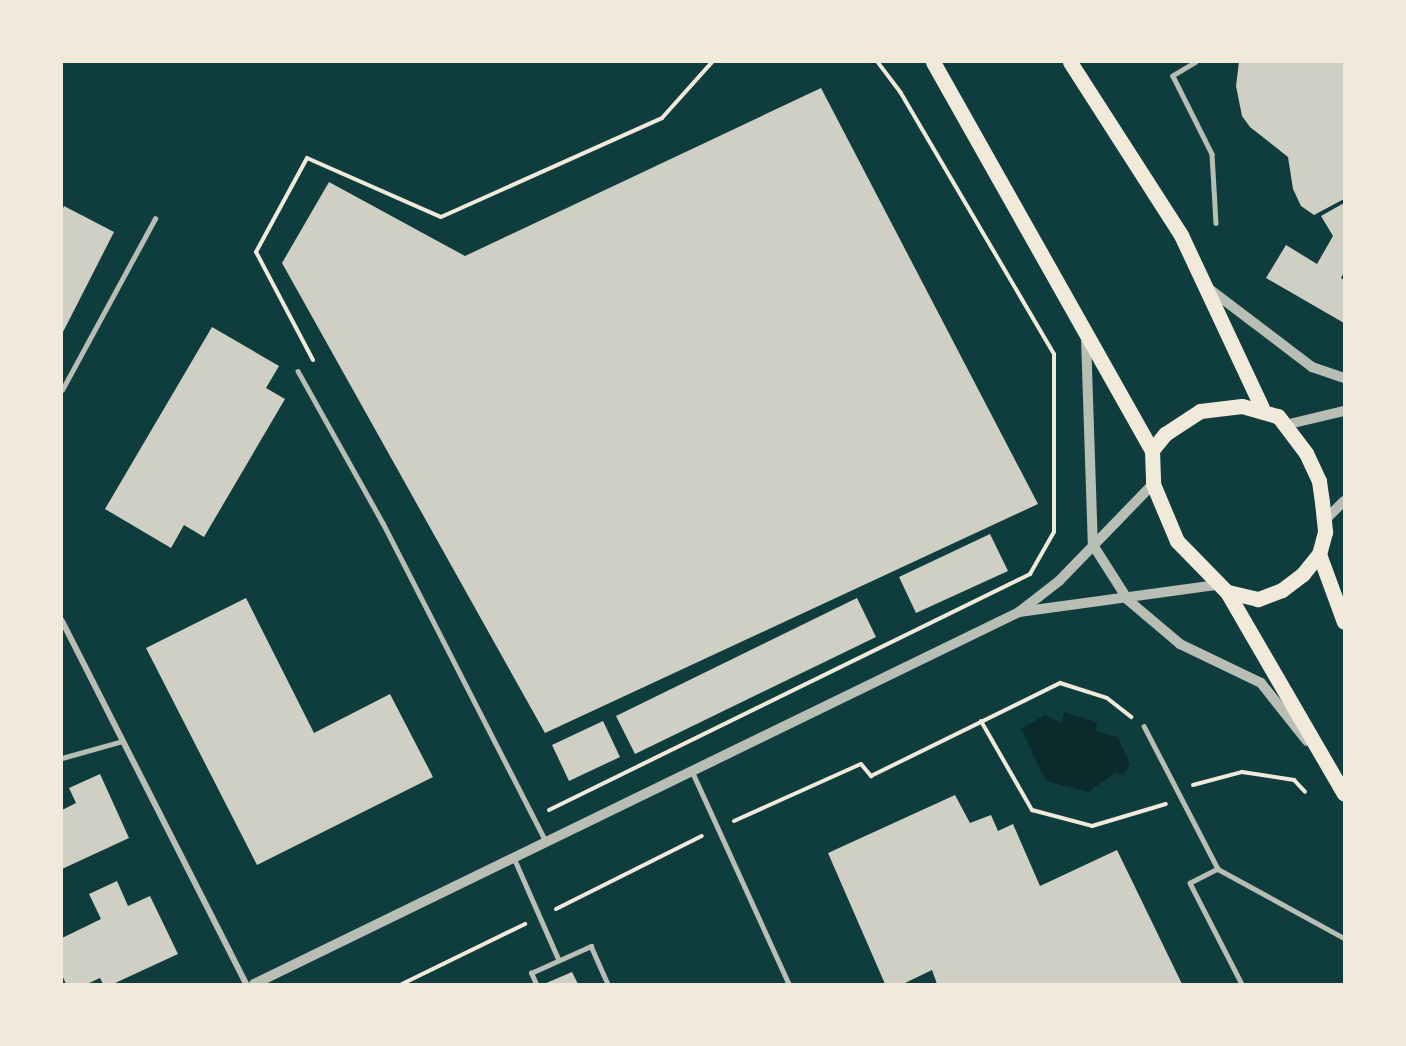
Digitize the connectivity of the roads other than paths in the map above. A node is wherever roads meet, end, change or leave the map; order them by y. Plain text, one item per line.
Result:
1 (933, 62) edge
2 (1070, 62) edge
3 (1196, 62) edge
4 (155, 219) dead end
5 (1215, 223) dead end
6 (1207, 288) junction
7 (1086, 338) junction
8 (298, 371) dead end
9 (1344, 378) edge
10 (62, 390) edge
11 (1263, 410) junction
12 (1344, 411) edge
13 (1284, 425) junction
14 (1152, 450) junction
15 (1153, 484) junction
16 (1344, 501) edge
17 (1324, 521) junction
18 (1093, 545) junction
19 (1319, 554) junction
20 (1222, 589) junction
21 (1128, 600) junction
22 (1018, 612) junction
23 (62, 621) edge
24 (1344, 621) edge
25 (1144, 726) road end
26 (123, 741) junction
27 (62, 758) edge
28 (692, 771) junction
29 (1336, 776) junction
30 (1344, 794) edge
31 (546, 842) junction
32 (514, 858) junction
33 (1218, 868) junction
34 (1344, 938) edge
35 (559, 960) junction
36 (246, 984) edge
37 (254, 984) edge
38 (536, 984) edge
39 (608, 984) edge
40 (789, 984) edge
41 (1242, 984) edge

1 - 7 main road
2 - 6 main road
3 - 5 lane
4 - 10 lane
6 - 9 street
6 - 11 main road
7 - 14 main road
7 - 18 street
8 - 31 lane
11 - 13 main road
11 - 14 main road
12 - 13 street
13 - 17 main road
14 - 15 main road
15 - 18 street
15 - 20 main road
16 - 17 street
17 - 19 main road
18 - 21 street
18 - 22 street
19 - 20 main road
19 - 24 main road
20 - 21 street
20 - 29 main road
21 - 22 street
21 - 29 street
22 - 28 street
23 - 26 street
25 - 33 lane
26 - 27 lane
26 - 36 street
28 - 31 street
28 - 40 lane
29 - 30 main road
31 - 32 street
32 - 35 lane
32 - 37 street
33 - 34 lane
33 - 41 lane
35 - 38 lane
35 - 39 lane

